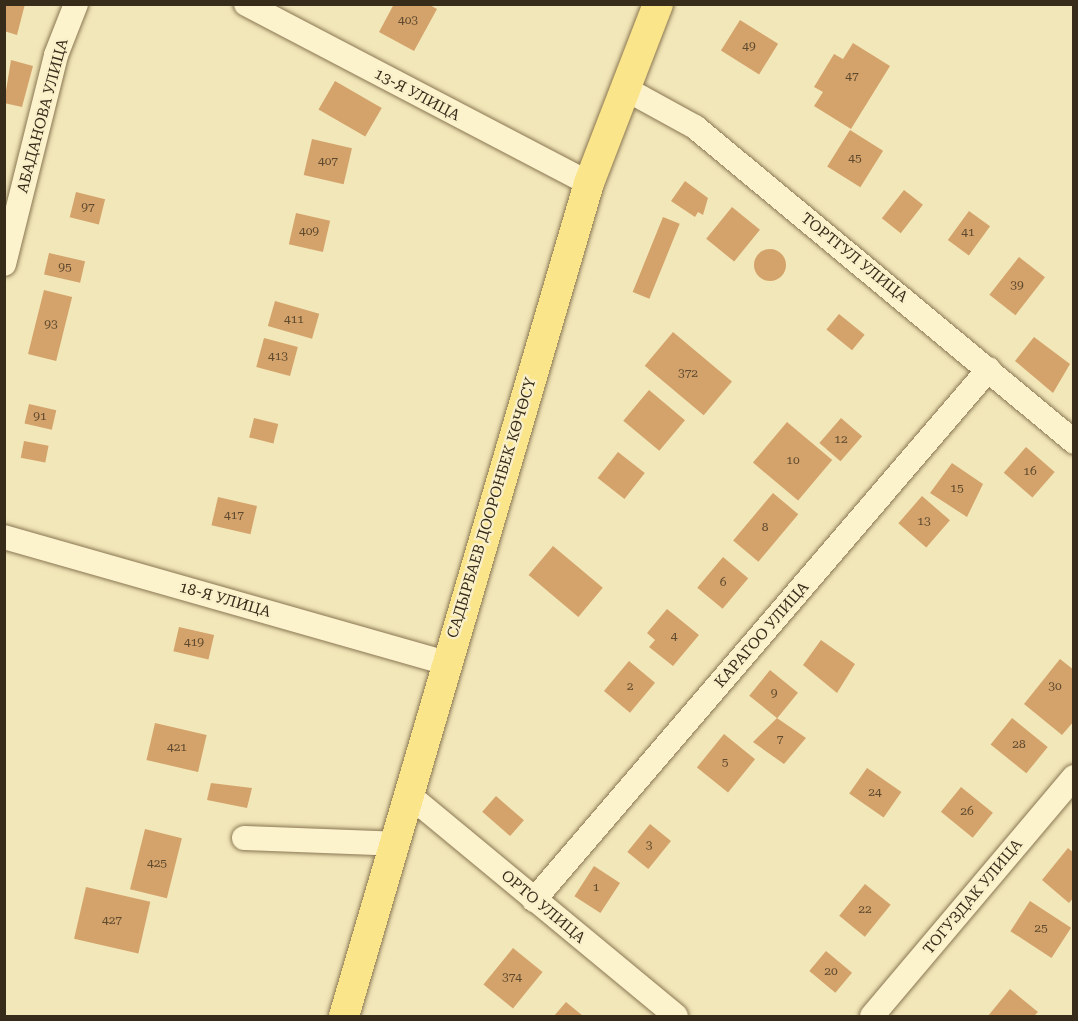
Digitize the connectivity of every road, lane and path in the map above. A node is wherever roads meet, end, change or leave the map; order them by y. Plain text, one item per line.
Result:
1 (76, 4) edge
2 (246, 4) edge
3 (658, 4) edge
4 (624, 88) junction
5 (589, 183) junction
6 (4, 264) edge
7 (989, 369) junction
8 (1074, 442) edge
9 (4, 537) edge
10 (445, 663) junction
11 (1074, 777) edge
12 (410, 796) junction
13 (244, 838) dead end
14 (397, 844) junction
15 (534, 900) junction
16 (344, 1017) edge
17 (676, 1017) edge
18 (872, 1017) edge

1 - 6 street, АБАДАНОВА УЛИЦА
2 - 5 street, 13-Я УЛИЦА
3 - 4 main road, САДЫРБАЕВ ДООРОНБЕК КӨЧӨСҮ
4 - 5 main road, САДЫРБАЕВ ДООРОНБЕК КӨЧӨСҮ
4 - 7 street, ТОРТГУЛ УЛИЦА
5 - 10 main road, САДЫРБАЕВ ДООРОНБЕК КӨЧӨСҮ
7 - 8 street, ТОРТГУЛ УЛИЦА
7 - 15 street, КАРАГОО УЛИЦА
9 - 10 street, 18-Я УЛИЦА
10 - 12 main road, САДЫРБАЕВ ДООРОНБЕК КӨЧӨСҮ
11 - 18 street, ТОГУЗДАК УЛИЦА
12 - 14 main road, САДЫРБАЕВ ДООРОНБЕК КӨЧӨСҮ
12 - 15 street, ОРТО УЛИЦА
13 - 14 street
14 - 16 main road, САДЫРБАЕВ ДООРОНБЕК КӨЧӨСҮ
15 - 17 street, ОРТО УЛИЦА

